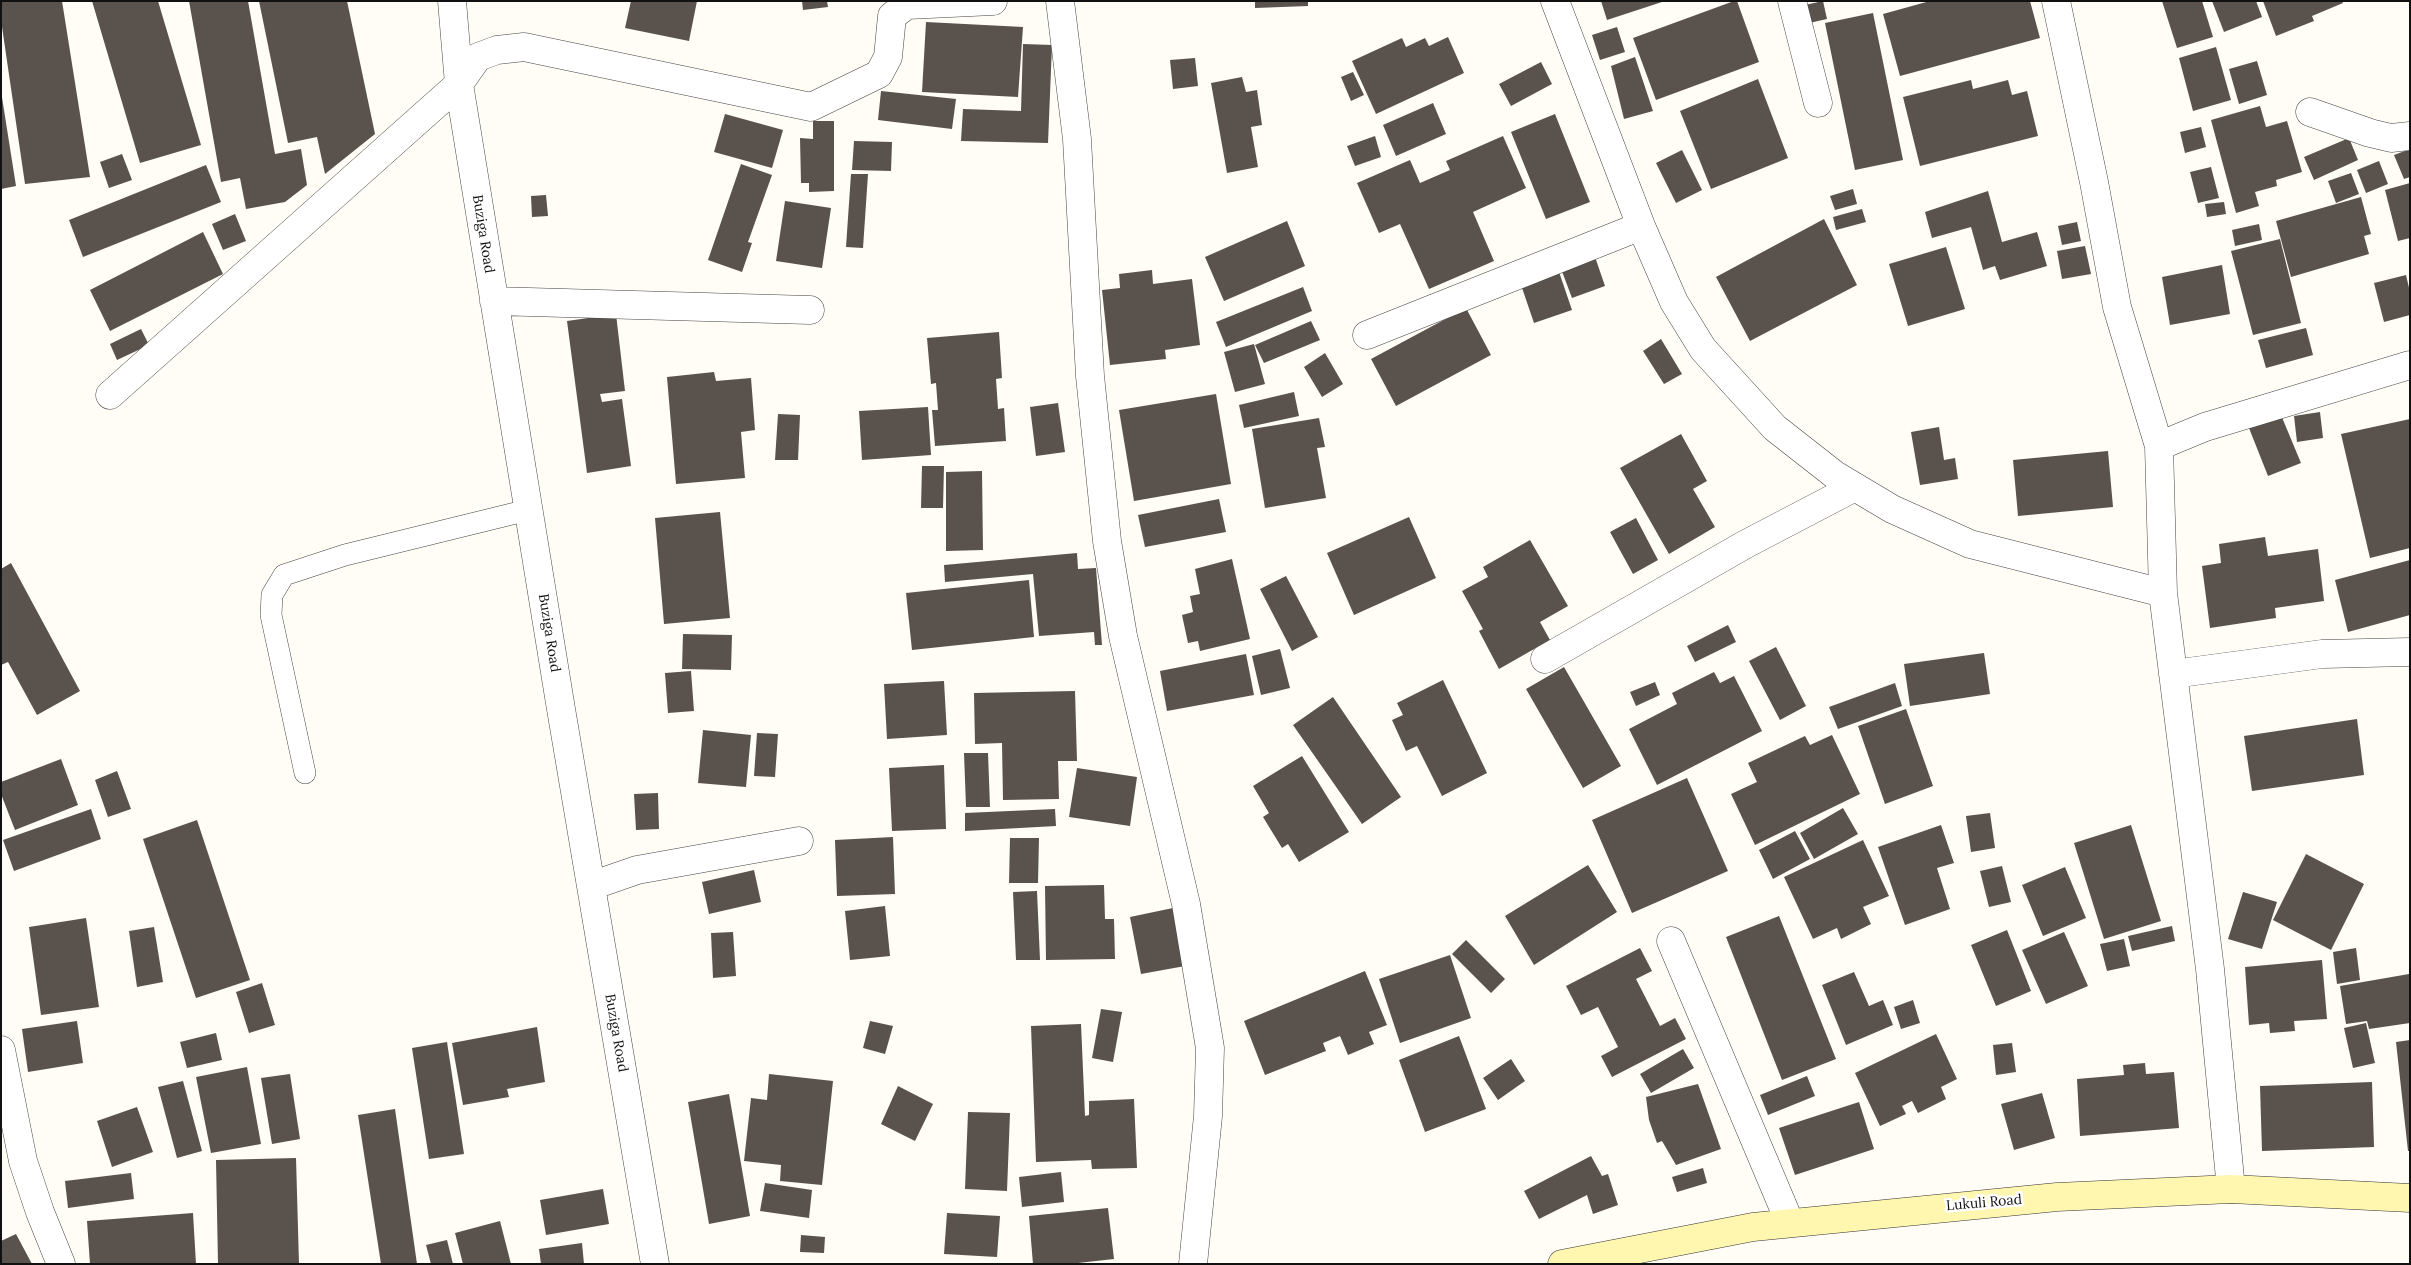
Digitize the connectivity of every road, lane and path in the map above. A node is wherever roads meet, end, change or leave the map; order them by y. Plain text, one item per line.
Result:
1 (452, 1) edge
2 (993, 1) edge
3 (1060, 1) edge
4 (1555, 1) edge
5 (1792, 1) edge
6 (2056, 1) edge
7 (459, 84) junction
8 (1818, 103) dead end
9 (2310, 112) dead end
10 (2410, 136) edge
11 (1641, 226) junction
12 (494, 301) junction
13 (810, 310) dead end
14 (1367, 336) dead end
15 (2410, 365) edge
16 (110, 395) dead end
17 (2160, 446) junction
18 (1855, 487) junction
19 (528, 510) junction
20 (2163, 593) junction
21 (2410, 652) edge
22 (1545, 659) dead end
23 (2173, 674) junction
24 (305, 772) dead end
25 (799, 841) dead end
26 (591, 886) junction
27 (1671, 941) dead end
28 (1, 1050) edge
29 (2231, 1189) junction
30 (2410, 1198) edge
31 (1790, 1223) junction
32 (61, 1264) edge
33 (655, 1264) edge
34 (1193, 1264) edge
35 (1562, 1264) edge

1 - 7 street, Buziga Road
2 - 7 street
3 - 34 street
4 - 11 street
5 - 8 street
6 - 17 street
7 - 12 street, Buziga Road
7 - 16 street
9 - 10 street
11 - 14 street
11 - 18 street
12 - 13 street
12 - 19 street, Buziga Road
15 - 17 street
17 - 20 street
18 - 20 street
18 - 22 street
19 - 24 lane
19 - 26 street, Buziga Road
20 - 23 street
21 - 23 street
23 - 29 street
25 - 26 street
26 - 33 street, Buziga Road
27 - 31 street
28 - 32 street
29 - 30 street, Lukuli Road
29 - 31 street, Lukuli Road
31 - 35 street, Lukuli Road

